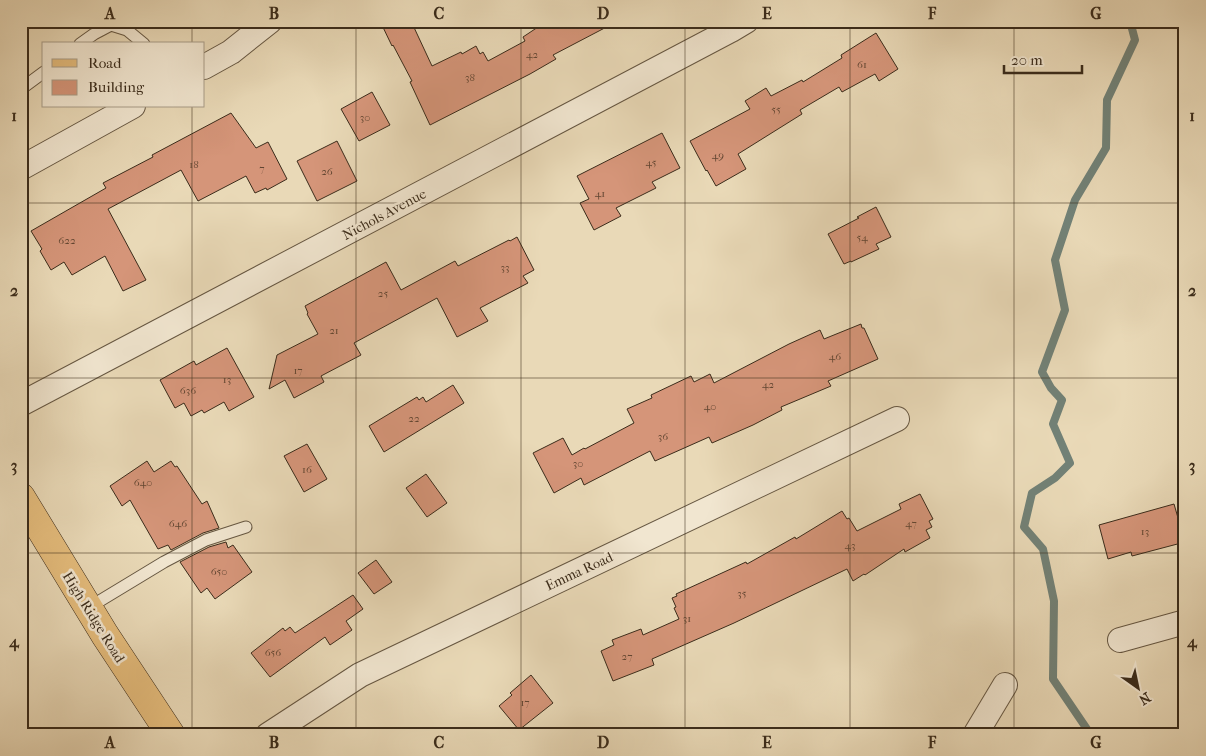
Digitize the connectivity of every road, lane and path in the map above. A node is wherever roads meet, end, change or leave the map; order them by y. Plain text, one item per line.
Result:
1 (270, 21) edge
2 (746, 21) edge
3 (83, 42) edge
4 (142, 42) edge
5 (205, 66) edge
6 (42, 74) edge
7 (21, 90) edge
8 (129, 108) edge
9 (21, 168) edge
10 (21, 404) edge
11 (897, 419) dead end
12 (21, 497) edge
13 (246, 526) dead end
14 (88, 608) junction
15 (1185, 622) edge
16 (1120, 640) dead end
17 (1005, 685) dead end
18 (170, 735) edge
19 (268, 735) edge
20 (975, 735) edge

1 - 5 street
2 - 10 street, Nichols Avenue
3 - 4 lane
6 - 7 lane
8 - 9 street
11 - 19 street, Emma Road
12 - 14 main road, High Ridge Road
13 - 14 lane
14 - 18 main road, High Ridge Road
15 - 16 street
17 - 20 street

